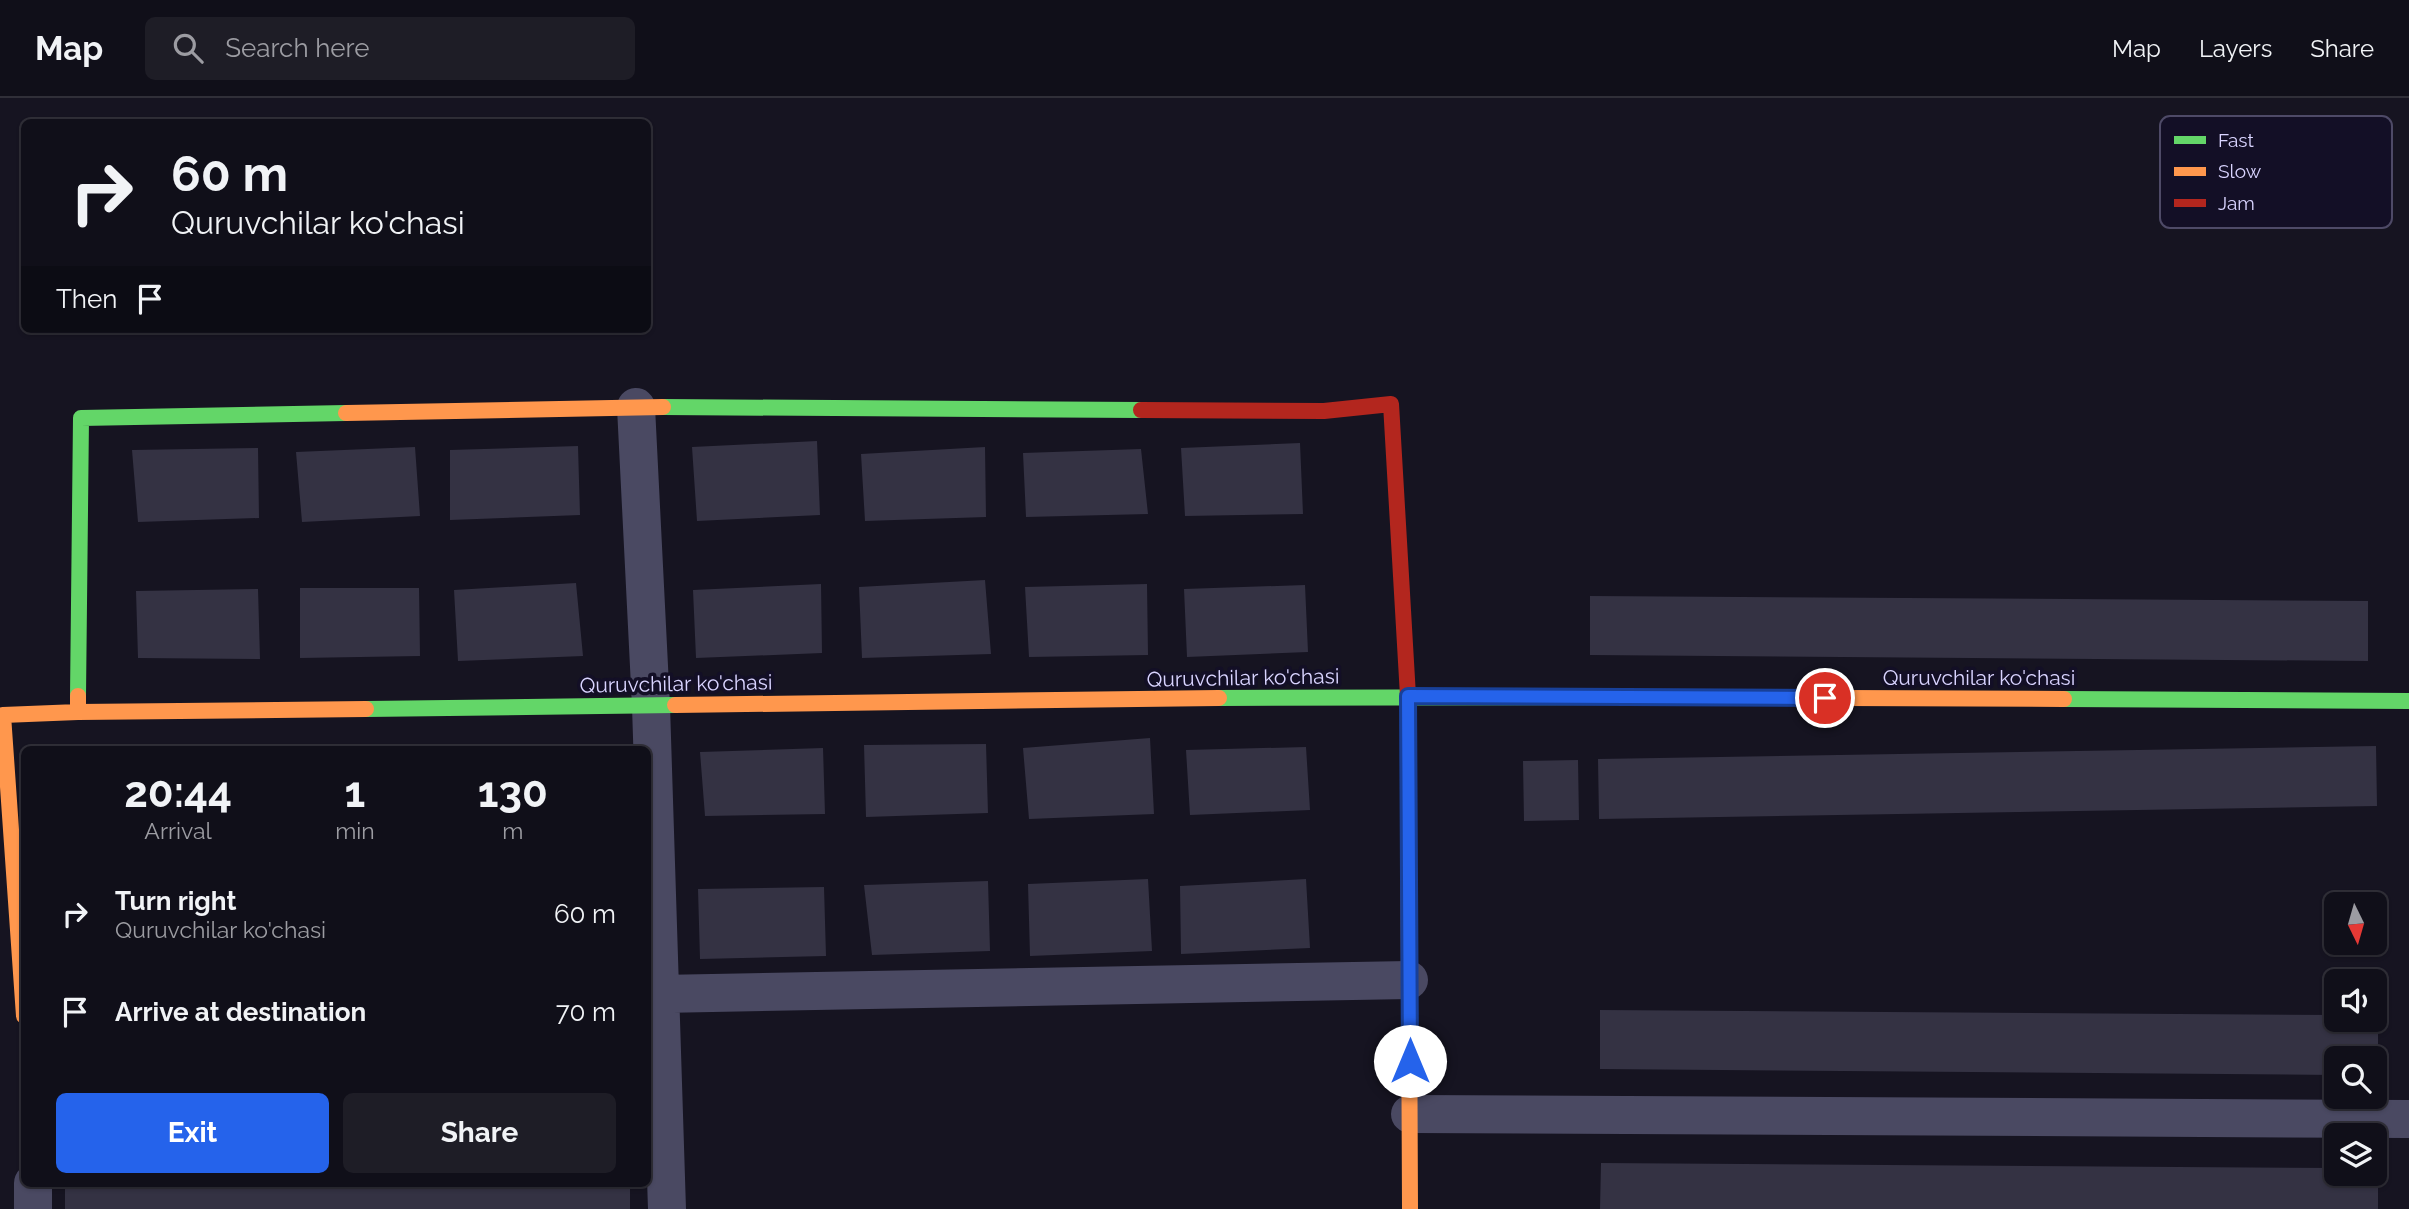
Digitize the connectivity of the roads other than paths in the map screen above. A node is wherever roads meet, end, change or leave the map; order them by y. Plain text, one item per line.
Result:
1 (636, 407) junction
2 (1408, 696) junction
3 (2409, 701) edge
4 (651, 706) junction
5 (78, 712) junction
6 (2, 715) edge
7 (21, 975) edge
8 (1409, 980) junction
9 (660, 994) junction
10 (1410, 1114) junction
11 (2409, 1119) edge
12 (656, 1123) edge
13 (33, 1187) edge
14 (33, 1209) edge
15 (667, 1209) edge
16 (1410, 1209) edge

1 - 2 street
1 - 4 street
1 - 5 street
2 - 3 street, Quruvchilar ko'chasi
2 - 4 street, Quruvchilar ko'chasi
2 - 8 street
4 - 5 street, Quruvchilar ko'chasi
4 - 9 street
5 - 6 street, Quruvchilar ko'chasi
6 - 7 street
8 - 9 street
8 - 10 street
9 - 12 street
10 - 11 street
10 - 16 street
12 - 15 street
13 - 14 street

